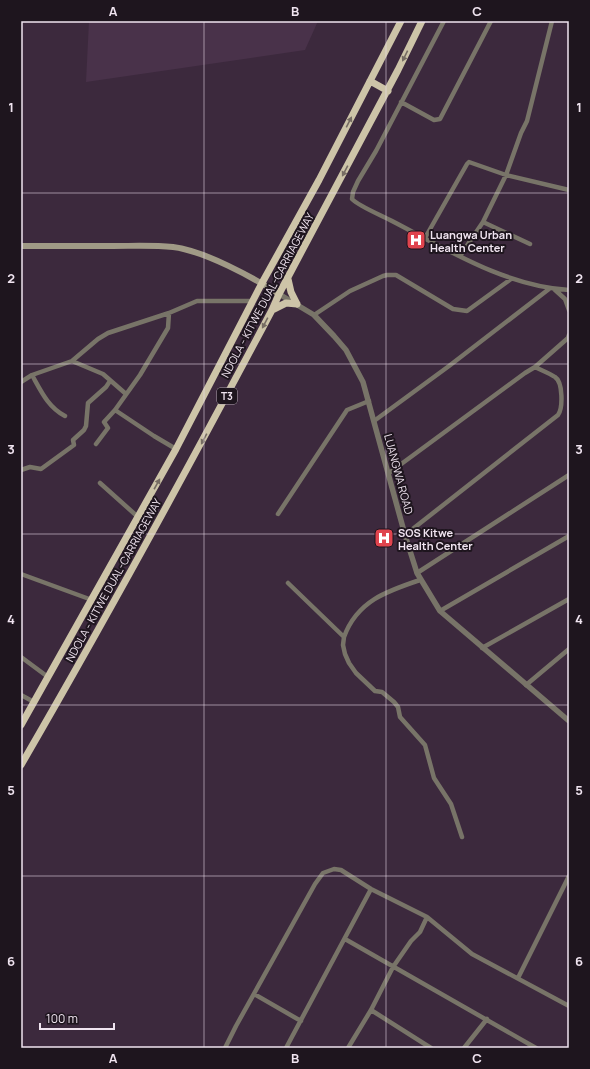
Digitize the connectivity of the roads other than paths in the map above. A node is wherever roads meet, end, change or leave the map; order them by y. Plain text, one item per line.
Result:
1 (401, 21) edge
2 (422, 21) edge
3 (444, 21) edge
4 (491, 21) edge
5 (552, 21) edge
6 (370, 81) junction
7 (388, 91) junction
8 (401, 102) junction
9 (506, 175) junction
10 (569, 190) edge
11 (482, 222) junction
12 (425, 238) junction
13 (530, 244) dead end
14 (21, 246) edge
15 (460, 256) junction
16 (288, 279) junction
17 (511, 279) junction
18 (262, 283) junction
19 (552, 289) junction
20 (569, 290) edge
21 (279, 294) junction
22 (254, 301) junction
23 (296, 304) junction
24 (272, 310) junction
25 (569, 310) edge
26 (169, 313) junction
27 (314, 315) junction
28 (569, 335) edge
29 (72, 361) junction
30 (535, 367) junction
31 (32, 375) junction
32 (110, 381) junction
33 (21, 382) edge
34 (126, 394) junction
35 (369, 401) junction
36 (115, 410) junction
37 (65, 416) dead end
38 (374, 421) junction
39 (96, 444) dead end
40 (176, 449) junction
41 (21, 470) edge
42 (389, 473) junction
43 (569, 475) edge
44 (100, 483) dead end
45 (278, 514) dead end
46 (138, 517) junction
47 (405, 535) junction
48 (569, 536) edge
49 (417, 573) junction
50 (21, 574) edge
51 (420, 580) junction
52 (288, 583) dead end
53 (92, 600) junction
54 (569, 600) edge
55 (440, 612) junction
56 (344, 637) junction
57 (482, 648) junction
58 (569, 650) edge
59 (21, 657) edge
60 (48, 678) junction
61 (526, 684) junction
62 (21, 695) edge
63 (34, 702) junction
64 (569, 720) edge
65 (21, 725) edge
66 (21, 765) edge
67 (462, 837) dead end
68 (569, 876) edge
69 (371, 889) junction
70 (427, 917) junction
71 (345, 938) junction
72 (393, 967) junction
73 (518, 978) junction
74 (254, 994) junction
75 (569, 1006) edge
76 (370, 1010) junction
77 (487, 1019) junction
78 (301, 1021) junction
79 (225, 1048) edge
80 (286, 1048) edge
81 (348, 1048) edge
82 (431, 1048) edge
83 (464, 1048) edge
84 (536, 1048) edge

1 - 6 highway, NDOLA - KITWE DUAL-CARRIAGEWAY / T3
2 -> 7 highway, NDOLA - KITWE DUAL-CARRIAGEWAY / T3
3 - 8 street
4 - 8 street
5 - 9 street
6 - 7 highway
18 -> 6 highway, NDOLA - KITWE DUAL-CARRIAGEWAY / T3
7 -> 16 highway, NDOLA - KITWE DUAL-CARRIAGEWAY / T3
8 - 12 street
9 - 10 street
9 - 11 street
9 - 12 street
11 - 13 street
11 - 15 street
12 - 15 street
14 - 18 main road, LUANGWA ROAD
15 - 17 street
16 - 21 highway, NDOLA - KITWE DUAL-CARRIAGEWAY / T3
16 - 23 highway
17 - 19 street
17 - 27 street
18 - 21 main road, LUANGWA ROAD
18 - 22 highway, NDOLA - KITWE DUAL-CARRIAGEWAY / T3
19 - 20 street
19 - 25 street
19 - 38 street
21 - 23 street, LUANGWA ROAD
21 - 24 highway, NDOLA - KITWE DUAL-CARRIAGEWAY / T3
22 - 26 street
22 - 40 highway, NDOLA - KITWE DUAL-CARRIAGEWAY / T3
23 - 24 highway
23 - 27 street, LUANGWA ROAD
24 -> 66 highway, NDOLA - KITWE DUAL-CARRIAGEWAY / T3
26 - 29 street
26 - 34 street
27 - 35 street, LUANGWA ROAD
28 - 30 street
29 - 31 street
29 - 32 street
30 - 42 street
30 - 47 street
31 - 33 street
31 - 37 street
32 - 34 street
32 - 41 street
34 - 36 street
35 - 38 street, LUANGWA ROAD
35 - 45 street
36 - 39 street
36 - 40 street
38 - 42 street, LUANGWA ROAD
46 -> 40 highway, NDOLA - KITWE DUAL-CARRIAGEWAY / T3
42 - 47 street, LUANGWA ROAD
43 - 49 street
44 - 46 street
46 - 53 highway, NDOLA - KITWE DUAL-CARRIAGEWAY / T3
47 - 49 street, LUANGWA ROAD
48 - 55 street
49 - 51 street, LUANGWA ROAD
50 - 53 street
51 - 55 street, LUANGWA ROAD
51 - 56 street
52 - 56 street
53 - 60 highway, NDOLA - KITWE DUAL-CARRIAGEWAY / T3
54 - 57 street
55 - 57 street, LUANGWA ROAD
56 - 67 street
57 - 61 street, LUANGWA ROAD
58 - 61 street
59 - 60 street
60 - 63 highway, NDOLA - KITWE DUAL-CARRIAGEWAY / T3
61 - 64 street, LUANGWA ROAD
62 - 63 street
63 - 65 highway, NDOLA - KITWE DUAL-CARRIAGEWAY / T3
68 - 73 street
69 - 70 street
69 - 71 street
69 - 74 street
70 - 72 street
70 - 73 street
71 - 72 street
71 - 78 street
72 - 76 street
72 - 77 street
73 - 75 street
74 - 78 street
74 - 79 street
76 - 81 street
76 - 82 street
77 - 83 street
77 - 84 street
78 - 80 street

